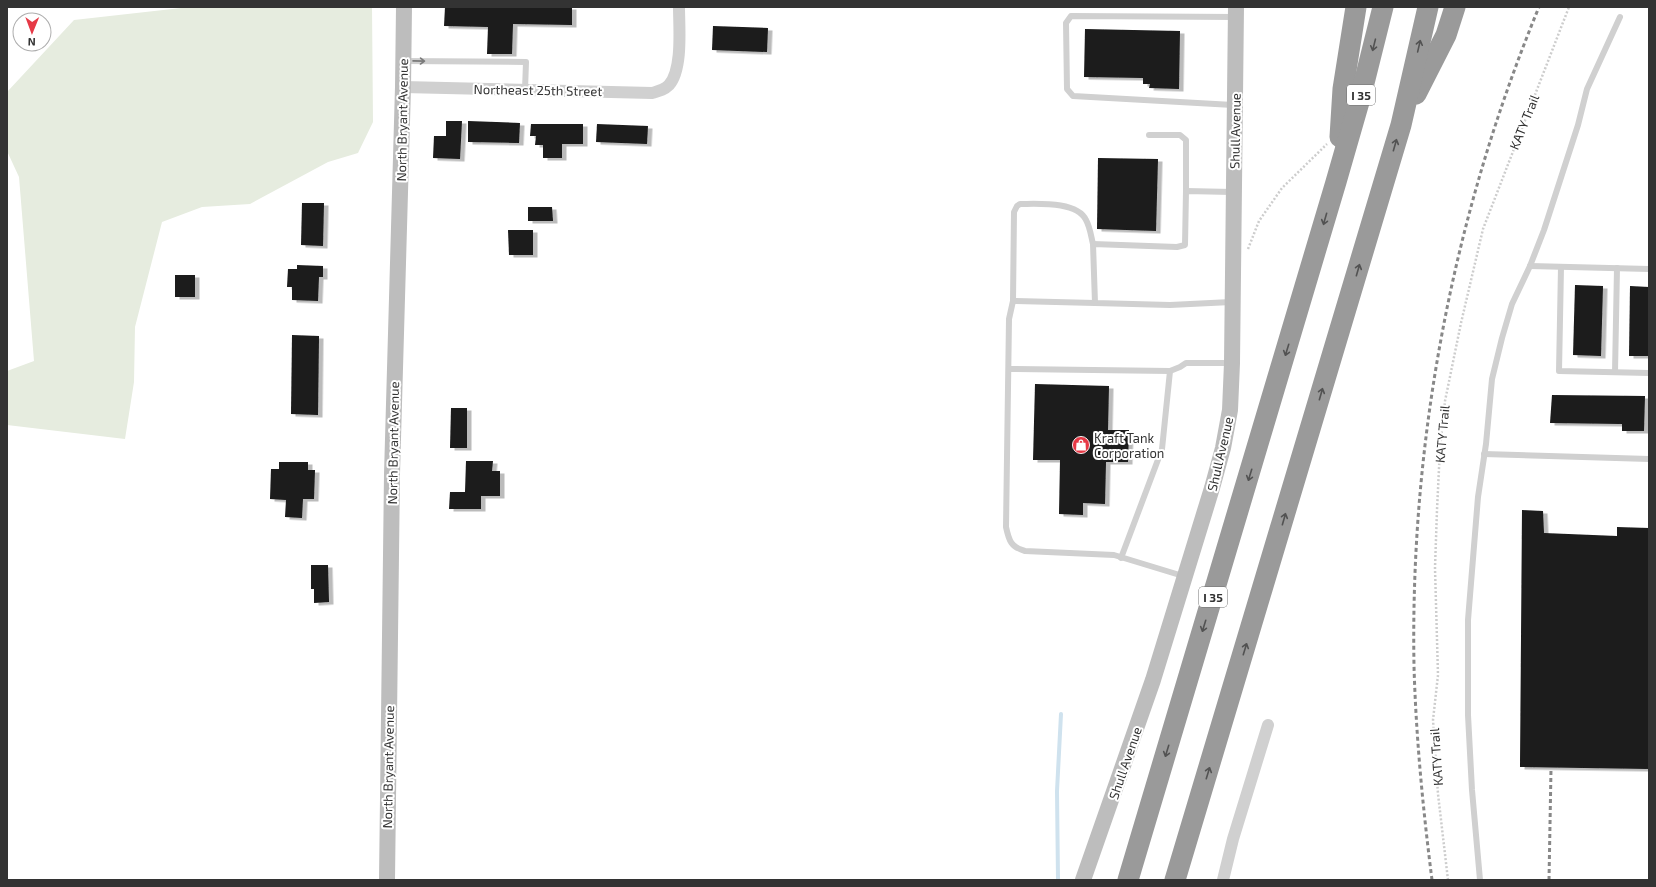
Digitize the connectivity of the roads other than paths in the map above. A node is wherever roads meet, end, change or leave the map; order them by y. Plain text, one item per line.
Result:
1 (404, 7) edge
2 (679, 7) edge
3 (1356, 7) edge
4 (1383, 7) edge
5 (1428, 7) edge
6 (1455, 7) edge
7 (1236, 12) edge
8 (1620, 17) dead end
9 (404, 61) junction
10 (403, 87) junction
11 (525, 90) junction
12 (1235, 105) junction
13 (1401, 125) junction
14 (1149, 135) dead end
15 (1336, 182) junction
16 (1186, 191) junction
17 (1234, 192) junction
18 (1093, 244) junction
19 (1530, 266) junction
20 (1560, 267) junction
21 (1617, 268) junction
22 (1649, 269) edge
23 (1013, 301) junction
24 (1233, 301) junction
25 (1095, 303) junction
26 (1232, 363) junction
27 (1009, 369) junction
28 (1170, 370) junction
29 (1615, 372) junction
30 (1649, 373) edge
31 (1484, 454) junction
32 (1649, 459) edge
33 (1121, 558) junction
34 (1185, 577) junction
35 (1268, 725) dead end
36 (1196, 811) junction
37 (387, 880) edge
38 (1083, 880) edge
39 (1128, 880) edge
40 (1175, 880) edge
41 (1190, 880) edge
42 (1224, 880) edge
43 (1480, 880) edge

1 - 9 street, North Bryant Avenue
2 - 11 street, Northeast 25th Street
3 - 15 highway
4 -> 15 highway, I 35
13 -> 5 highway
6 - 13 highway
7 - 12 street, Shull Avenue
7 - 12 lane
8 - 19 lane
9 - 10 street, North Bryant Avenue
9 -> 11 lane
10 - 11 street, Northeast 25th Street
10 - 37 street, North Bryant Avenue
12 - 17 street, Shull Avenue
36 -> 13 highway
14 - 16 lane
15 -> 39 highway, I 35
16 - 17 lane
16 - 18 lane
17 - 24 street, Shull Avenue
18 - 23 lane
18 - 25 lane
19 - 20 lane
19 - 31 lane
20 - 21 lane
20 - 29 lane
21 - 22 lane
21 - 29 lane
23 - 25 lane
23 - 27 lane
24 - 25 lane
24 - 26 street, Shull Avenue
26 - 28 lane
26 - 34 street, Shull Avenue
27 - 28 lane
27 - 33 lane
28 - 33 lane
29 - 30 lane
31 - 32 lane
31 - 43 lane
33 - 34 lane
34 - 38 street, Shull Avenue
35 - 42 street
36 - 40 highway
36 - 41 highway

